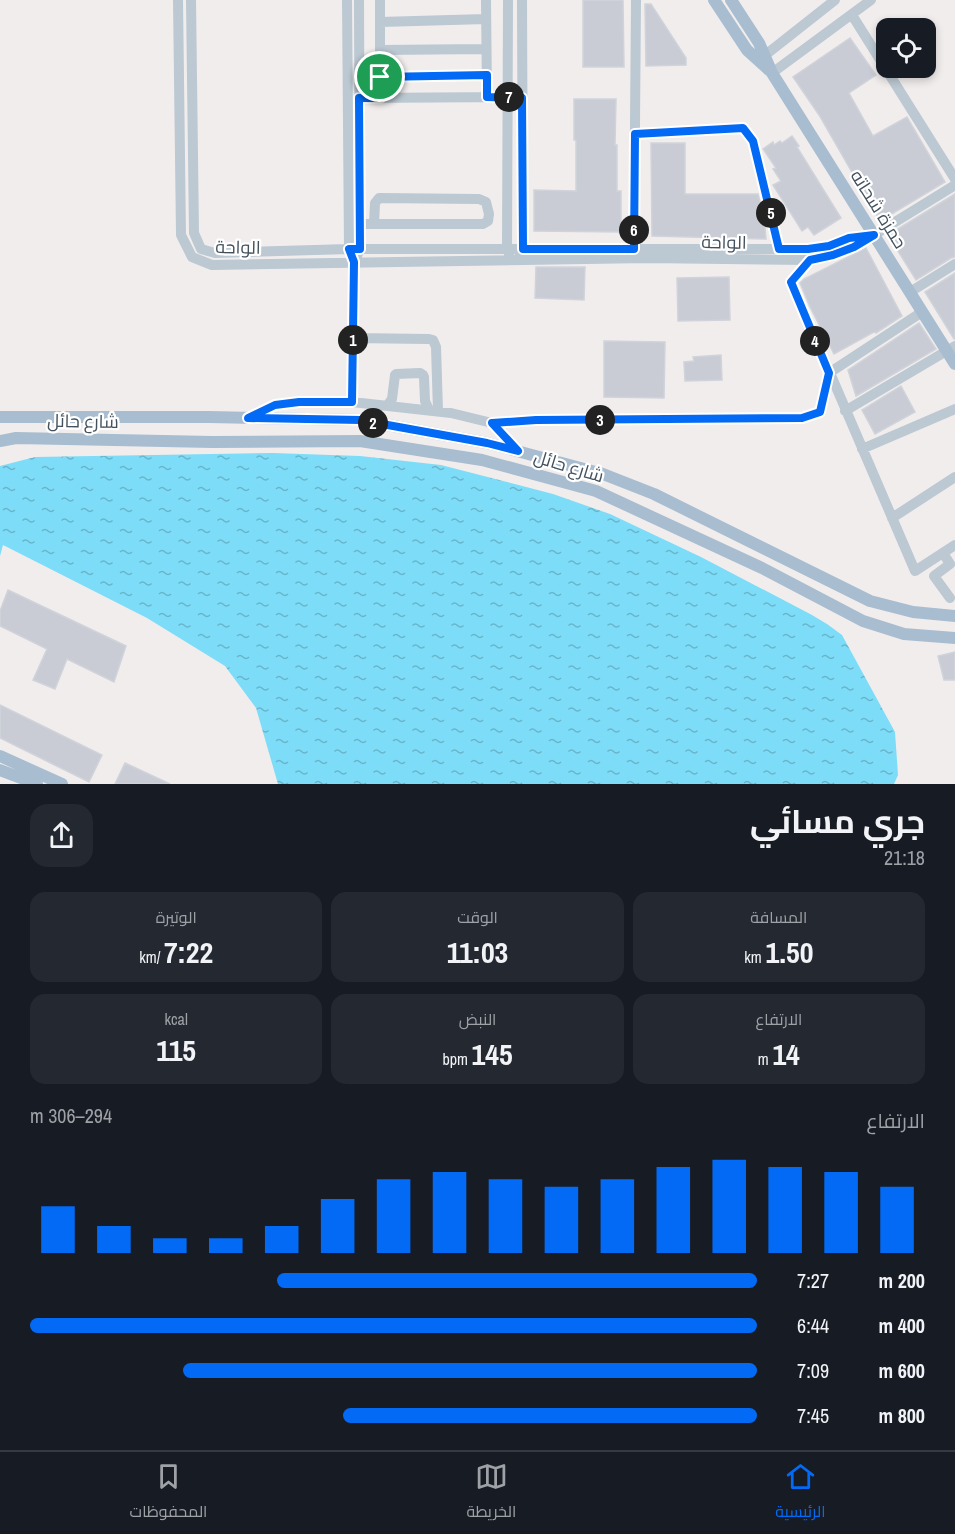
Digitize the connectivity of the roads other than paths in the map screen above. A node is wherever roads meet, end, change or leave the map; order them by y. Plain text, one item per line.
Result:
1 (178, 0) edge
2 (191, 0) edge
3 (347, 0) edge
4 (359, 0) edge
5 (380, 0) edge
6 (486, 0) edge
7 (508, 0) edge
8 (522, 0) edge
9 (636, 0) edge
10 (714, 0) edge
11 (731, 0) edge
12 (835, 0) edge
13 (871, 0) edge
14 (852, 15) junction
15 (486, 19) junction
16 (380, 22) junction
17 (486, 49) junction
18 (380, 50) junction
19 (764, 56) junction
20 (772, 73) junction
21 (487, 75) junction
22 (380, 77) junction
23 (487, 97) junction
24 (507, 97) junction
25 (359, 98) junction
26 (380, 98) junction
27 (522, 98) junction
28 (635, 134) junction
29 (955, 179) edge
30 (955, 185) edge
31 (374, 224) junction
32 (360, 225) junction
33 (874, 235) junction
34 (354, 249) junction
35 (523, 249) junction
36 (634, 249) junction
37 (779, 249) junction
38 (509, 254) junction
39 (810, 260) junction
40 (354, 262) junction
41 (955, 264) edge
42 (910, 292) junction
43 (922, 312) junction
44 (353, 338) junction
45 (951, 349) edge
46 (955, 364) edge
47 (829, 373) junction
48 (352, 402) junction
49 (387, 406) junction
50 (955, 409) edge
51 (433, 411) junction
52 (845, 411) junction
53 (0, 417) edge
54 (248, 418) junction
55 (492, 423) junction
56 (0, 441) edge
57 (862, 449) junction
58 (518, 451) junction
59 (955, 477) edge
60 (892, 518) junction
61 (955, 545) edge
62 (943, 553) junction
63 (953, 563) edge
64 (950, 598) dead end
65 (955, 616) edge
66 (955, 638) edge
67 (0, 756) edge
68 (0, 770) edge
69 (37, 784) edge
70 (62, 784) edge

1 - 40 street, الواحة
2 - 34 street, الواحة
3 - 34 street
4 - 25 street
5 - 16 street
6 - 15 street
7 - 24 street
8 - 27 street
9 - 28 street
10 - 20 main road, حمزة شحاته
11 - 19 main road, حمزة شحاته
12 - 19 street
13 - 14 street
14 - 20 street
14 - 29 street
15 - 16 street
15 - 17 street
16 - 18 street
17 - 18 street
17 - 21 street
18 - 22 street
19 - 20 main road, حمزة شحاته
20 - 33 main road, حمزة شحاته
21 - 22 street
21 - 23 street
22 - 26 street
23 - 24 street
23 - 26 street
24 - 27 street
24 - 38 street
25 - 26 street
25 - 32 street
27 - 35 street
28 - 36 street
28 - 37 street
30 - 33 street
31 - 31 street
31 - 32 street
32 - 34 street
33 - 37 street, الواحة
33 - 39 street, الواحة
33 - 42 main road, حمزة شحاته
34 - 38 street, الواحة
34 - 40 street
35 - 36 street, الواحة
35 - 38 street, الواحة
36 - 37 street, الواحة
38 - 39 street, الواحة
38 - 40 street, الواحة
39 - 47 street
40 - 44 street
41 - 42 street
42 - 43 main road, حمزة شحاته
43 - 45 main road, حمزة شحاته
43 - 47 street
44 - 48 street
44 - 51 street
45 - 46 main road, حمزة شحاته
45 - 52 street
47 - 52 street
47 - 55 street
48 - 49 street
48 - 54 street
49 - 51 street
49 - 51 street
50 - 57 street
51 - 55 street
52 - 57 street
53 - 54 main road, شارع حائل
54 - 58 main road, شارع حائل
55 - 58 street
56 - 66 main road, شارع حائل
57 - 60 street
58 - 65 main road, شارع حائل
59 - 60 street
60 - 62 street
61 - 62 street
62 - 63 street
63 - 64 street
67 - 70 main road
68 - 69 main road

